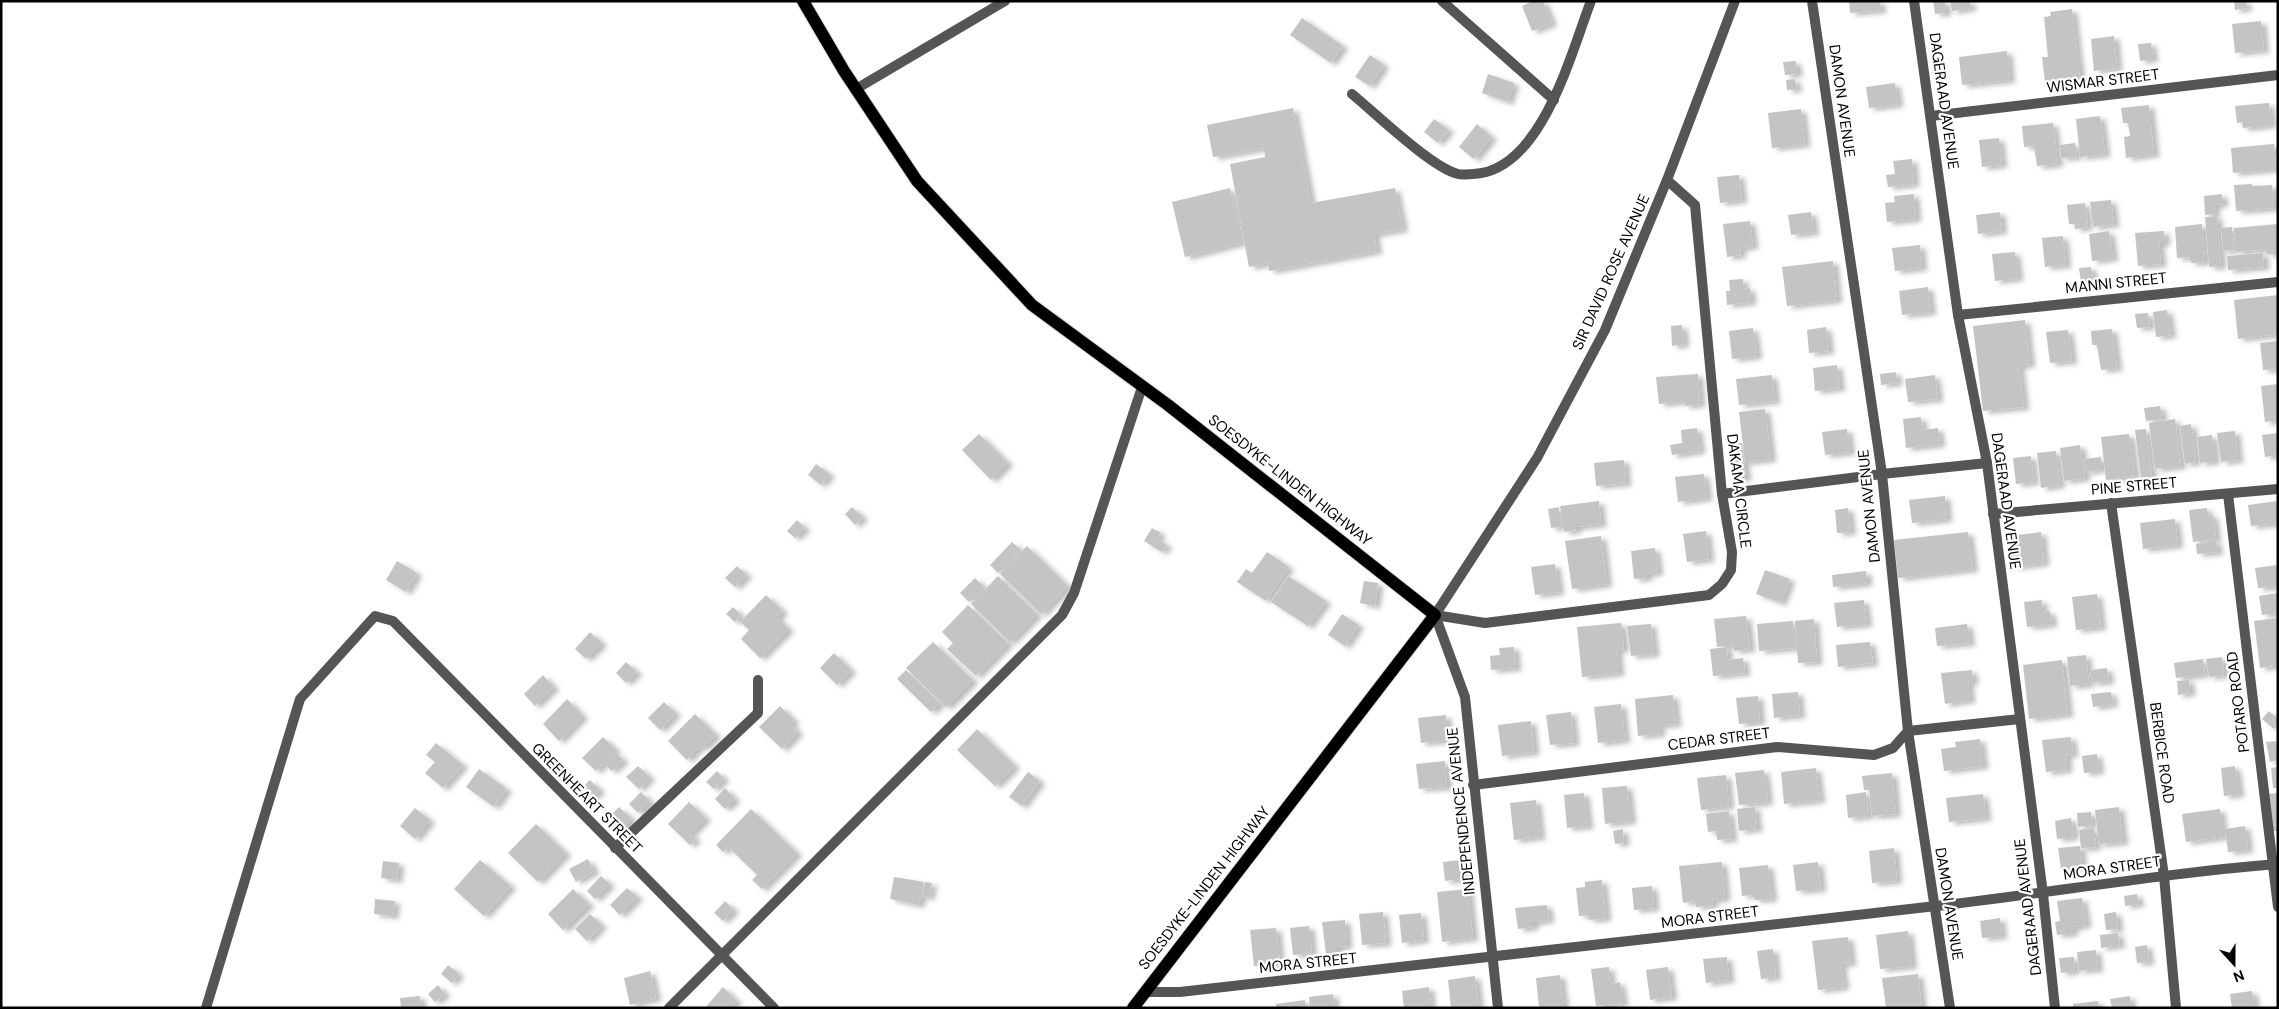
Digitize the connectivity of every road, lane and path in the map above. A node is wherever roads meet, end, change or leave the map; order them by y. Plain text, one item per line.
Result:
1 (803, 1) edge
2 (1005, 1) edge
3 (1442, 1) edge
4 (1591, 1) edge
5 (1735, 1) edge
6 (1812, 1) edge
7 (1914, 1) edge
8 (2278, 75) edge
9 (856, 89) junction
10 (1352, 94) dead end
11 (1554, 100) junction
12 (1931, 116) junction
13 (1667, 180) junction
14 (2278, 282) edge
15 (1958, 315) junction
16 (1142, 387) junction
17 (1987, 463) junction
18 (1882, 474) junction
19 (2278, 489) edge
20 (1722, 494) junction
21 (2228, 494) junction
22 (2111, 503) junction
23 (1993, 514) junction
24 (1435, 615) junction
25 (758, 680) dead end
26 (2020, 719) junction
27 (1908, 730) junction
28 (1473, 785) junction
29 (614, 848) junction
30 (2275, 864) edge
31 (2164, 876) junction
32 (2043, 894) junction
33 (1935, 906) junction
34 (2278, 907) edge
35 (722, 955) junction
36 (1492, 958) junction
37 (1145, 992) junction
38 (206, 1008) edge
39 (669, 1008) edge
40 (774, 1008) edge
41 (1133, 1008) edge
42 (1498, 1008) edge
43 (1950, 1008) edge
44 (2055, 1008) edge
45 (2176, 1008) edge

1 - 9 main road, SOESDYKE-LINDEN HIGHWAY
2 - 9 street
3 - 11 street
4 - 11 street
5 - 13 street, SIR DAVID ROSE AVENUE
6 - 18 street, DAMON AVENUE
7 - 12 street, DAGERAAD AVENUE
8 - 12 street, WISMAR STREET
9 - 16 main road, SOESDYKE-LINDEN HIGHWAY
10 - 11 street
12 - 15 street, DAGERAAD AVENUE
13 - 20 street, DAKAMA CIRCLE
13 - 24 street, SIR DAVID ROSE AVENUE
14 - 15 street, MANNI STREET
15 - 17 street, DAGERAAD AVENUE
16 - 24 main road, SOESDYKE-LINDEN HIGHWAY
16 - 35 street
17 - 18 street
17 - 23 street, DAGERAAD AVENUE
18 - 20 street
18 - 27 street, DAMON AVENUE
19 - 21 street, PINE STREET
20 - 24 street, DAKAMA CIRCLE
21 - 22 street, PINE STREET
21 - 30 street, POTARO ROAD
22 - 23 street, PINE STREET
22 - 31 street, BERBICE ROAD
23 - 26 street, DAGERAAD AVENUE
24 - 28 street, INDEPENDENCE AVENUE
24 - 37 main road, SOESDYKE-LINDEN HIGHWAY
25 - 29 street
26 - 27 street
26 - 32 street, DAGERAAD AVENUE
27 - 28 street, CEDAR STREET
27 - 33 street, DAMON AVENUE
28 - 36 street, INDEPENDENCE AVENUE
29 - 35 street, GREENHEART STREET
29 - 38 street, GREENHEART STREET
30 - 31 street, MORA STREET
30 - 34 street, POTARO ROAD
31 - 32 street, MORA STREET
31 - 45 street, BERBICE ROAD
32 - 33 street, MORA STREET
32 - 44 street, DAGERAAD AVENUE
33 - 36 street, MORA STREET
33 - 43 street, DAMON AVENUE
35 - 39 street
35 - 40 street, GREENHEART STREET
36 - 37 street, MORA STREET
36 - 42 street, INDEPENDENCE AVENUE
37 - 41 main road, SOESDYKE-LINDEN HIGHWAY

